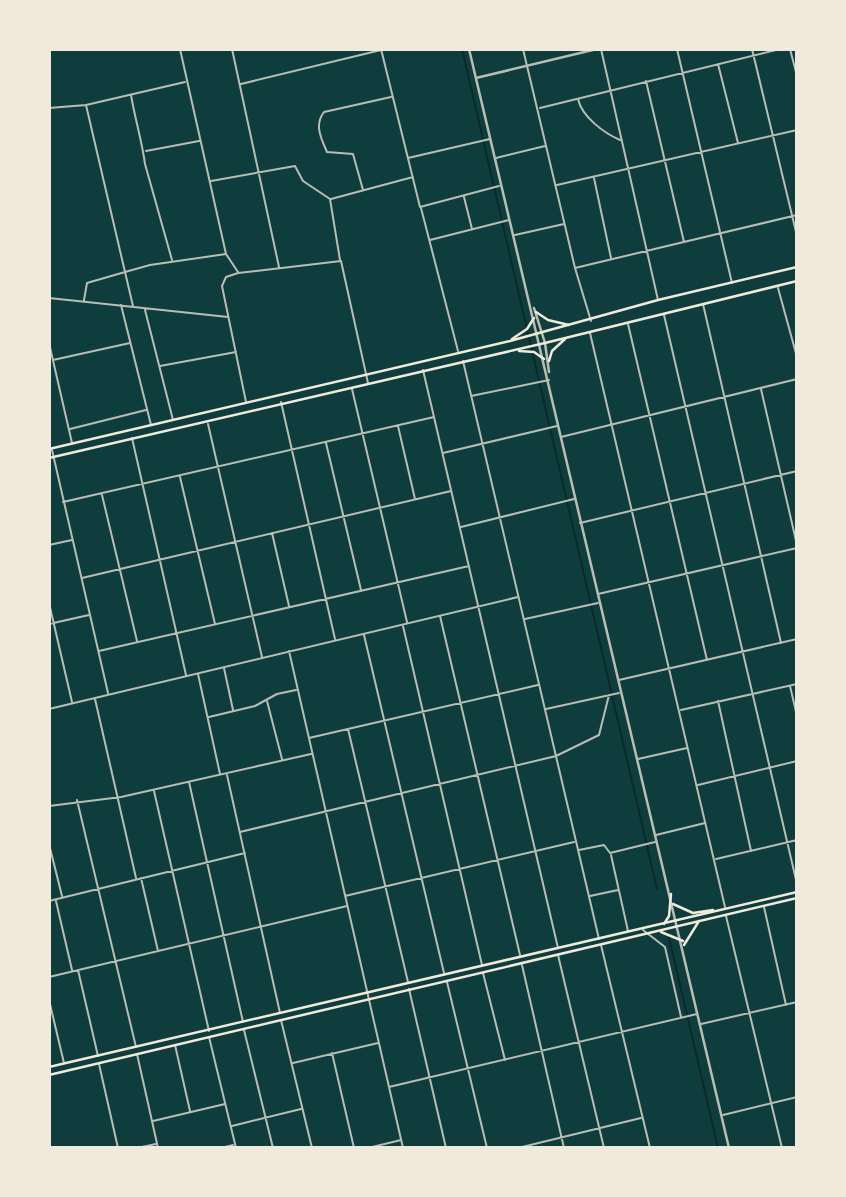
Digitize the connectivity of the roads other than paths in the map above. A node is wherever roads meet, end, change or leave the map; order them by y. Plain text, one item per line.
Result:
1 (180, 49) edge
2 (232, 49) edge
3 (469, 49) edge
4 (523, 49) edge
5 (561, 49) edge
6 (599, 49) edge
7 (677, 49) edge
8 (752, 49) edge
9 (780, 49) edge
10 (790, 49) edge
11 (381, 50) edge
12 (754, 55) junction
13 (563, 57) junction
14 (717, 63) junction
15 (526, 66) junction
16 (682, 71) junction
17 (797, 76) edge
18 (476, 78) junction
19 (646, 80) junction
20 (187, 81) junction
21 (240, 84) junction
22 (608, 89) junction
23 (131, 95) junction
24 (392, 97) junction
25 (578, 99) junction
26 (86, 105) junction
27 (49, 108) edge
28 (538, 108) junction
29 (797, 130) edge
30 (773, 135) junction
31 (491, 139) junction
32 (621, 140) junction
33 (200, 141) junction
34 (738, 144) junction
35 (546, 146) junction
36 (145, 151) junction
37 (702, 153) junction
38 (408, 158) junction
39 (496, 158) junction
40 (666, 160) junction
41 (628, 169) junction
42 (258, 171) junction
43 (413, 177) junction
44 (593, 177) junction
45 (209, 182) junction
46 (502, 185) junction
47 (556, 185) junction
48 (363, 190) junction
49 (463, 195) junction
50 (330, 199) junction
51 (420, 207) junction
52 (797, 215) edge
53 (792, 216) junction
54 (511, 220) junction
55 (565, 224) junction
56 (472, 230) junction
57 (721, 233) junction
58 (514, 235) junction
59 (797, 236) edge
60 (429, 240) junction
61 (684, 242) junction
62 (647, 251) junction
63 (226, 254) junction
64 (611, 259) junction
65 (172, 261) junction
66 (341, 261) junction
67 (797, 267) edge
68 (279, 268) junction
69 (575, 268) junction
70 (125, 272) junction
71 (238, 273) junction
72 (797, 281) edge
73 (732, 283) junction
74 (777, 286) junction
75 (49, 298) edge
76 (658, 300) junction
77 (84, 301) junction
78 (703, 304) junction
79 (121, 305) junction
80 (532, 305) junction
81 (133, 307) junction
82 (144, 308) junction
83 (536, 312) junction
84 (664, 313) junction
85 (229, 317) junction
86 (534, 318) junction
87 (591, 321) junction
88 (627, 323) junction
89 (572, 325) junction
90 (590, 332) junction
91 (540, 333) junction
92 (568, 337) junction
93 (510, 341) junction
94 (131, 342) junction
95 (49, 343) edge
96 (543, 344) junction
97 (512, 351) junction
98 (236, 352) junction
99 (458, 352) junction
100 (797, 357) edge
101 (544, 359) junction
102 (53, 360) junction
103 (463, 361) junction
104 (549, 361) junction
105 (159, 366) junction
106 (423, 370) junction
107 (367, 374) junction
108 (548, 374) junction
109 (797, 379) edge
110 (549, 380) junction
111 (369, 383) junction
112 (352, 387) junction
113 (760, 388) junction
114 (471, 396) junction
115 (725, 396) junction
116 (281, 402) junction
117 (246, 403) junction
118 (685, 406) junction
119 (148, 410) junction
120 (650, 415) junction
121 (434, 417) junction
122 (207, 420) junction
123 (173, 421) junction
124 (612, 424) junction
125 (152, 426) junction
126 (398, 426) junction
127 (558, 426) junction
128 (68, 429) junction
129 (362, 434) junction
130 (561, 437) junction
131 (132, 438) junction
132 (326, 443) junction
133 (72, 444) junction
134 (482, 444) junction
135 (50, 449) edge
136 (291, 451) junction
137 (442, 454) junction
138 (51, 457) edge
139 (218, 469) junction
140 (797, 471) edge
141 (781, 475) junction
142 (180, 477) junction
143 (745, 484) junction
144 (142, 485) junction
145 (451, 491) junction
146 (706, 493) junction
147 (102, 495) junction
148 (575, 499) junction
149 (415, 500) junction
150 (670, 501) junction
151 (63, 502) junction
152 (381, 508) junction
153 (633, 510) junction
154 (344, 516) junction
155 (500, 517) junction
156 (580, 523) junction
157 (308, 525) junction
158 (460, 528) junction
159 (272, 533) junction
160 (73, 540) junction
161 (236, 542) junction
162 (49, 545) edge
163 (797, 546) edge
164 (198, 552) junction
165 (762, 556) junction
166 (160, 561) junction
167 (723, 565) junction
168 (469, 566) junction
169 (120, 570) junction
170 (687, 573) junction
171 (82, 578) junction
172 (398, 582) junction
173 (649, 582) junction
174 (362, 591) junction
175 (598, 594) junction
176 (519, 597) junction
177 (325, 599) junction
178 (49, 603) edge
179 (600, 603) junction
180 (289, 607) junction
181 (478, 607) junction
182 (90, 615) junction
183 (440, 615) junction
184 (253, 616) junction
185 (524, 619) junction
186 (54, 623) junction
187 (407, 623) junction
188 (49, 624) edge
189 (402, 624) junction
190 (215, 625) junction
191 (177, 634) junction
192 (364, 634) junction
193 (797, 639) edge
194 (335, 640) junction
195 (137, 642) junction
196 (781, 643) junction
197 (99, 651) junction
198 (289, 651) junction
199 (742, 652) junction
200 (262, 658) junction
201 (707, 660) junction
202 (223, 667) junction
203 (670, 669) junction
204 (197, 673) junction
205 (186, 676) junction
206 (618, 681) junction
207 (539, 684) junction
208 (797, 684) edge
209 (790, 685) junction
210 (297, 690) junction
211 (621, 693) junction
212 (109, 694) junction
213 (498, 694) junction
214 (752, 694) junction
215 (609, 695) junction
216 (95, 698) junction
217 (267, 700) junction
218 (718, 701) junction
219 (461, 702) junction
220 (72, 703) junction
221 (49, 709) edge
222 (545, 710) junction
223 (680, 710) junction
224 (233, 711) junction
225 (425, 711) junction
226 (797, 716) edge
227 (207, 717) junction
228 (386, 720) junction
229 (348, 729) junction
230 (308, 738) junction
231 (688, 748) junction
232 (311, 754) junction
233 (556, 756) junction
234 (636, 760) junction
235 (283, 761) junction
236 (797, 761) edge
237 (515, 765) junction
238 (769, 768) junction
239 (227, 774) junction
240 (477, 774) junction
241 (220, 775) junction
242 (735, 776) junction
243 (189, 782) junction
244 (441, 783) junction
245 (697, 785) junction
246 (154, 791) junction
247 (403, 792) junction
248 (119, 797) junction
249 (76, 800) junction
250 (365, 801) junction
251 (49, 806) edge
252 (324, 811) junction
253 (706, 822) junction
254 (240, 832) junction
255 (654, 835) junction
256 (797, 840) edge
257 (576, 841) junction
258 (656, 842) junction
259 (788, 842) junction
260 (49, 844) edge
261 (578, 850) junction
262 (536, 851) junction
263 (751, 851) junction
264 (245, 853) junction
265 (610, 853) junction
266 (496, 860) junction
267 (715, 860) junction
268 (207, 862) junction
269 (461, 869) junction
270 (172, 870) junction
271 (141, 877) junction
272 (423, 877) junction
273 (136, 878) junction
274 (797, 884) edge
275 (386, 886) junction
276 (98, 888) junction
277 (619, 890) junction
278 (797, 892) edge
279 (671, 894) junction
280 (344, 896) junction
281 (589, 897) junction
282 (62, 898) junction
283 (797, 898) edge
284 (55, 899) junction
285 (49, 901) edge
286 (673, 904) junction
287 (347, 906) junction
288 (763, 906) junction
289 (726, 909) junction
290 (716, 911) junction
291 (726, 915) junction
292 (678, 920) junction
293 (699, 921) junction
294 (664, 924) junction
295 (262, 926) junction
296 (679, 926) junction
297 (642, 929) junction
298 (628, 932) junction
299 (657, 932) junction
300 (649, 934) junction
301 (223, 936) junction
302 (599, 939) junction
303 (683, 943) junction
304 (188, 944) junction
305 (601, 944) junction
306 (558, 948) junction
307 (159, 952) junction
308 (558, 954) junction
309 (520, 957) junction
310 (116, 962) junction
311 (521, 963) junction
312 (482, 966) junction
313 (78, 970) junction
314 (72, 971) junction
315 (483, 971) junction
316 (444, 975) junction
317 (49, 977) edge
318 (447, 980) junction
319 (408, 983) junction
320 (409, 989) junction
321 (367, 992) junction
322 (369, 999) junction
323 (49, 1000) edge
324 (797, 1002) edge
325 (786, 1005) junction
326 (749, 1012) junction
327 (280, 1014) junction
328 (698, 1014) junction
329 (681, 1018) junction
330 (281, 1020) junction
331 (243, 1023) junction
332 (700, 1024) junction
333 (244, 1029) junction
334 (209, 1031) junction
335 (622, 1032) junction
336 (209, 1037) junction
337 (378, 1043) junction
338 (579, 1043) junction
339 (175, 1045) junction
340 (136, 1048) junction
341 (542, 1052) junction
342 (137, 1053) junction
343 (331, 1054) junction
344 (98, 1057) junction
345 (505, 1061) junction
346 (99, 1063) junction
347 (292, 1063) junction
348 (64, 1064) junction
349 (49, 1068) edge
350 (468, 1070) junction
351 (49, 1075) edge
352 (430, 1078) junction
353 (389, 1087) junction
354 (797, 1097) edge
355 (771, 1103) junction
356 (225, 1104) junction
357 (302, 1108) junction
358 (191, 1112) junction
359 (722, 1116) junction
360 (265, 1117) junction
361 (642, 1118) junction
362 (152, 1122) junction
363 (230, 1126) junction
364 (599, 1129) junction
365 (561, 1137) junction
366 (401, 1140) junction
367 (157, 1143) junction
368 (235, 1146) edge
369 (118, 1148) edge
370 (137, 1148) edge
371 (158, 1148) edge
372 (221, 1148) edge
373 (273, 1148) edge
374 (312, 1148) edge
375 (354, 1148) edge
376 (368, 1148) edge
377 (403, 1148) edge
378 (446, 1148) edge
379 (487, 1148) edge
380 (518, 1148) edge
381 (564, 1148) edge
382 (604, 1148) edge
383 (650, 1148) edge
384 (729, 1148) edge
385 (782, 1148) edge

1 - 20 street
2 - 21 street
3 - 18 street
4 - 15 street
5 - 13 street
6 - 13 street
6 - 22 street
7 - 16 street
8 - 12 street
9 - 12 street
10 - 17 street
11 - 21 street
11 - 24 street
12 - 14 street
12 - 30 street
13 - 15 street
14 - 16 street
14 - 34 street
15 - 18 street
15 - 28 street
16 - 19 street
16 - 37 street
18 - 31 street
19 - 22 street
19 - 40 street
20 - 23 street
20 - 33 street
21 - 42 street
22 - 25 street
22 - 32 street
23 - 26 street
23 - 36 street
24 - 38 street
24 - 48 street
25 - 28 street
25 - 32 street
26 - 27 street
26 - 70 street
28 - 35 street
29 - 30 street
30 - 34 street
30 - 53 street
31 - 38 street
31 - 39 street
32 - 41 street
33 - 36 street
33 - 45 street
34 - 37 street
35 - 39 street
35 - 47 street
36 - 65 street
37 - 40 street
37 - 57 street
38 - 43 street
39 - 46 street
40 - 41 street
40 - 61 street
41 - 44 street
41 - 62 street
42 - 45 street
42 - 50 street
42 - 68 street
43 - 48 street
43 - 51 street
44 - 47 street
44 - 64 street
45 - 63 street
46 - 49 street
46 - 54 street
47 - 55 street
48 - 50 street
49 - 51 street
49 - 56 street
50 - 66 street
51 - 60 street
52 - 53 street
53 - 57 street
53 - 59 street
54 - 56 street
54 - 58 street
55 - 58 street
55 - 69 street
56 - 60 street
57 - 61 street
57 - 73 street
58 - 80 street
60 - 99 street
61 - 62 street
62 - 64 street
62 - 76 street
63 - 65 street
63 - 71 street
64 - 69 street
65 - 70 street
66 - 68 street
66 - 107 street
67 - 73 main road
68 - 71 street
69 - 87 street
70 - 77 street
70 - 81 street
71 - 85 street
72 - 74 main road
73 - 76 main road
74 - 78 main road
74 - 100 street
75 - 77 street
76 - 87 main road
77 - 79 street
78 - 84 main road
78 - 115 street
79 - 81 street
79 - 94 street
80 - 83 street
80 - 86 street
81 - 82 street
82 - 85 street
82 - 105 street
83 - 89 main road
83 - 91 street
84 - 88 main road
84 - 118 street
85 - 98 street
86 - 91 street
86 - 93 main road
87 - 89 main road
88 - 90 main road
88 - 120 street
89 - 91 main road
90 - 92 main road
90 - 124 street
91 - 93 main road
91 - 96 street
92 - 96 main road
92 - 104 main road
93 - 99 main road
94 - 102 street
94 - 119 street
95 - 102 street
96 - 97 main road
96 - 101 street
96 - 104 street
97 - 101 main road
97 - 103 main road
98 - 105 street
98 - 117 street
99 - 107 main road
101 - 108 street
102 - 128 street
103 - 106 main road
103 - 114 street
104 - 108 street
105 - 123 street
106 - 111 main road
106 - 121 street
107 - 111 street
107 - 117 main road
108 - 110 street
109 - 113 street
110 - 114 street
110 - 127 street
111 - 112 main road
112 - 116 main road
112 - 129 street
113 - 115 street
113 - 141 street
114 - 134 street
115 - 118 street
115 - 143 street
116 - 122 main road
116 - 136 street
117 - 123 main road
118 - 120 street
118 - 146 street
119 - 125 street
119 - 128 street
120 - 124 street
120 - 150 street
121 - 126 street
121 - 137 street
122 - 131 main road
122 - 139 street
123 - 125 main road
124 - 130 street
124 - 153 street
125 - 133 main road
126 - 129 street
126 - 149 street
127 - 130 street
127 - 134 street
128 - 133 street
129 - 132 street
129 - 152 street
130 - 148 street
131 - 138 main road
131 - 144 street
132 - 136 street
132 - 154 street
133 - 135 main road
134 - 137 street
134 - 155 street
135 - 138 street
136 - 139 street
136 - 157 street
137 - 145 street
138 - 151 street
139 - 142 street
139 - 161 street
140 - 141 street
141 - 143 street
141 - 163 street
142 - 144 street
142 - 164 street
143 - 146 street
143 - 165 street
144 - 147 street
144 - 166 street
145 - 149 street
145 - 158 street
146 - 150 street
146 - 167 street
147 - 151 street
147 - 169 street
148 - 155 street
148 - 156 street
149 - 152 street
150 - 153 street
150 - 170 street
151 - 160 street
152 - 154 street
152 - 172 street
153 - 156 street
153 - 173 street
154 - 157 street
154 - 174 street
155 - 158 street
155 - 176 street
156 - 175 street
157 - 159 street
157 - 177 street
158 - 168 street
159 - 161 street
159 - 180 street
160 - 162 street
160 - 171 street
161 - 164 street
161 - 184 street
163 - 165 street
164 - 166 street
164 - 190 street
165 - 167 street
165 - 196 street
166 - 169 street
166 - 191 street
167 - 170 street
167 - 199 street
168 - 172 street
168 - 181 street
169 - 171 street
169 - 195 street
170 - 173 street
170 - 201 street
171 - 182 street
172 - 174 street
172 - 187 street
173 - 175 street
173 - 203 street
174 - 177 street
175 - 179 street
176 - 181 street
176 - 185 street
177 - 180 street
177 - 194 street
178 - 186 street
179 - 185 street
179 - 206 street
180 - 184 street
181 - 183 street
181 - 213 street
182 - 186 street
182 - 197 street
183 - 187 street
183 - 219 street
184 - 190 street
184 - 200 street
185 - 207 street
186 - 188 street
186 - 220 street
187 - 189 street
189 - 192 street
189 - 225 street
190 - 191 street
191 - 195 street
191 - 205 street
192 - 194 street
192 - 228 street
193 - 196 street
194 - 198 street
195 - 197 street
196 - 199 street
197 - 212 street
198 - 200 street
198 - 210 street
199 - 201 street
199 - 214 street
200 - 202 street
201 - 203 street
202 - 204 street
202 - 224 street
203 - 206 street
203 - 223 street
204 - 205 street
204 - 227 street
205 - 212 street
206 - 211 street
207 - 213 street
207 - 222 street
208 - 209 street
209 - 214 street
209 - 226 street
210 - 217 street
210 - 230 street
211 - 215 street
211 - 234 street
212 - 216 street
213 - 219 street
213 - 237 street
214 - 218 street
214 - 238 street
215 - 222 street
215 - 233 street
216 - 220 street
216 - 248 street
217 - 224 street
217 - 235 street
218 - 223 street
218 - 242 street
219 - 225 street
219 - 240 street
220 - 221 street
222 - 233 street
223 - 231 street
224 - 227 street
225 - 228 street
225 - 244 street
227 - 241 street
228 - 229 street
228 - 247 street
229 - 230 street
229 - 250 street
230 - 232 street
231 - 234 street
231 - 245 street
232 - 235 street
232 - 252 street
233 - 237 street
233 - 257 street
234 - 255 street
235 - 239 street
236 - 238 street
237 - 240 street
237 - 262 street
238 - 242 street
238 - 259 street
239 - 241 street
239 - 254 street
240 - 244 street
240 - 266 street
241 - 243 street
242 - 245 street
242 - 263 street
243 - 246 street
243 - 268 street
244 - 247 street
244 - 269 street
245 - 253 street
246 - 248 street
246 - 270 street
247 - 250 street
247 - 272 street
248 - 249 street
248 - 273 street
249 - 251 street
249 - 276 street
250 - 252 street
250 - 275 street
252 - 254 street
252 - 280 street
253 - 255 street
253 - 267 street
254 - 264 street
255 - 258 street
256 - 259 street
257 - 261 street
257 - 262 street
258 - 265 street
258 - 279 street
259 - 263 street
259 - 274 street
260 - 282 street
261 - 265 street
261 - 281 street
262 - 266 street
262 - 306 street
263 - 267 street
264 - 268 street
264 - 295 street
265 - 277 street
266 - 269 street
266 - 309 street
267 - 289 street
268 - 270 street
268 - 301 street
269 - 272 street
269 - 312 street
270 - 271 street
270 - 304 street
271 - 273 street
271 - 307 street
272 - 275 street
272 - 316 street
273 - 276 street
275 - 280 street
275 - 319 street
276 - 282 street
276 - 310 street
277 - 281 street
277 - 298 street
278 - 289 main road
279 - 286 street
279 - 294 main road
280 - 287 street
281 - 302 street
282 - 284 street
283 - 288 main road
284 - 285 street
284 - 314 street
286 - 290 main road
286 - 292 street
287 - 295 street
287 - 321 street
288 - 291 main road
288 - 325 street
289 - 290 main road
290 - 292 main road
291 - 293 main road
291 - 326 street
292 - 294 main road
292 - 296 street
293 - 296 main road
293 - 303 main road
294 - 297 main road
295 - 301 street
295 - 327 street
296 - 299 main road
296 - 303 street
297 - 298 main road
297 - 300 street
298 - 302 main road
299 - 300 main road
299 - 303 main road
300 - 305 main road
300 - 329 street
301 - 304 street
301 - 331 street
302 - 306 main road
303 - 328 street
304 - 307 street
304 - 334 street
305 - 308 main road
305 - 335 street
306 - 309 main road
307 - 310 street
308 - 311 main road
308 - 338 street
309 - 312 main road
310 - 313 street
310 - 340 street
311 - 315 main road
311 - 341 street
312 - 316 main road
313 - 314 street
313 - 344 street
314 - 317 street
315 - 318 main road
315 - 345 street
316 - 319 main road
318 - 320 main road
318 - 350 street
319 - 321 main road
320 - 322 main road
320 - 352 street
321 - 322 street
321 - 327 main road
322 - 330 main road
322 - 337 street
323 - 348 street
324 - 325 street
325 - 326 street
326 - 332 street
326 - 355 street
327 - 331 main road
328 - 329 street
328 - 332 street
329 - 335 street
330 - 333 main road
330 - 347 street
331 - 334 main road
332 - 359 street
333 - 336 main road
333 - 360 street
334 - 340 main road
335 - 338 street
335 - 361 street
336 - 339 main road
336 - 356 street
337 - 343 street
337 - 353 street
338 - 341 street
338 - 364 street
339 - 342 main road
339 - 358 street
340 - 344 main road
341 - 345 street
341 - 365 street
342 - 346 main road
342 - 362 street
343 - 347 street
343 - 375 street
344 - 348 main road
345 - 350 street
346 - 351 main road
346 - 369 street
347 - 357 street
348 - 349 main road
350 - 352 street
350 - 379 street
352 - 353 street
352 - 378 street
353 - 366 street
354 - 355 street
355 - 359 street
355 - 385 street
356 - 358 street
356 - 363 street
357 - 360 street
357 - 374 street
358 - 362 street
359 - 384 street
360 - 363 street
360 - 373 street
361 - 364 street
361 - 383 street
362 - 367 street
363 - 368 street
364 - 365 street
364 - 382 street
365 - 380 street
365 - 381 street
366 - 376 street
366 - 377 street
367 - 370 street
367 - 371 street
368 - 372 street

